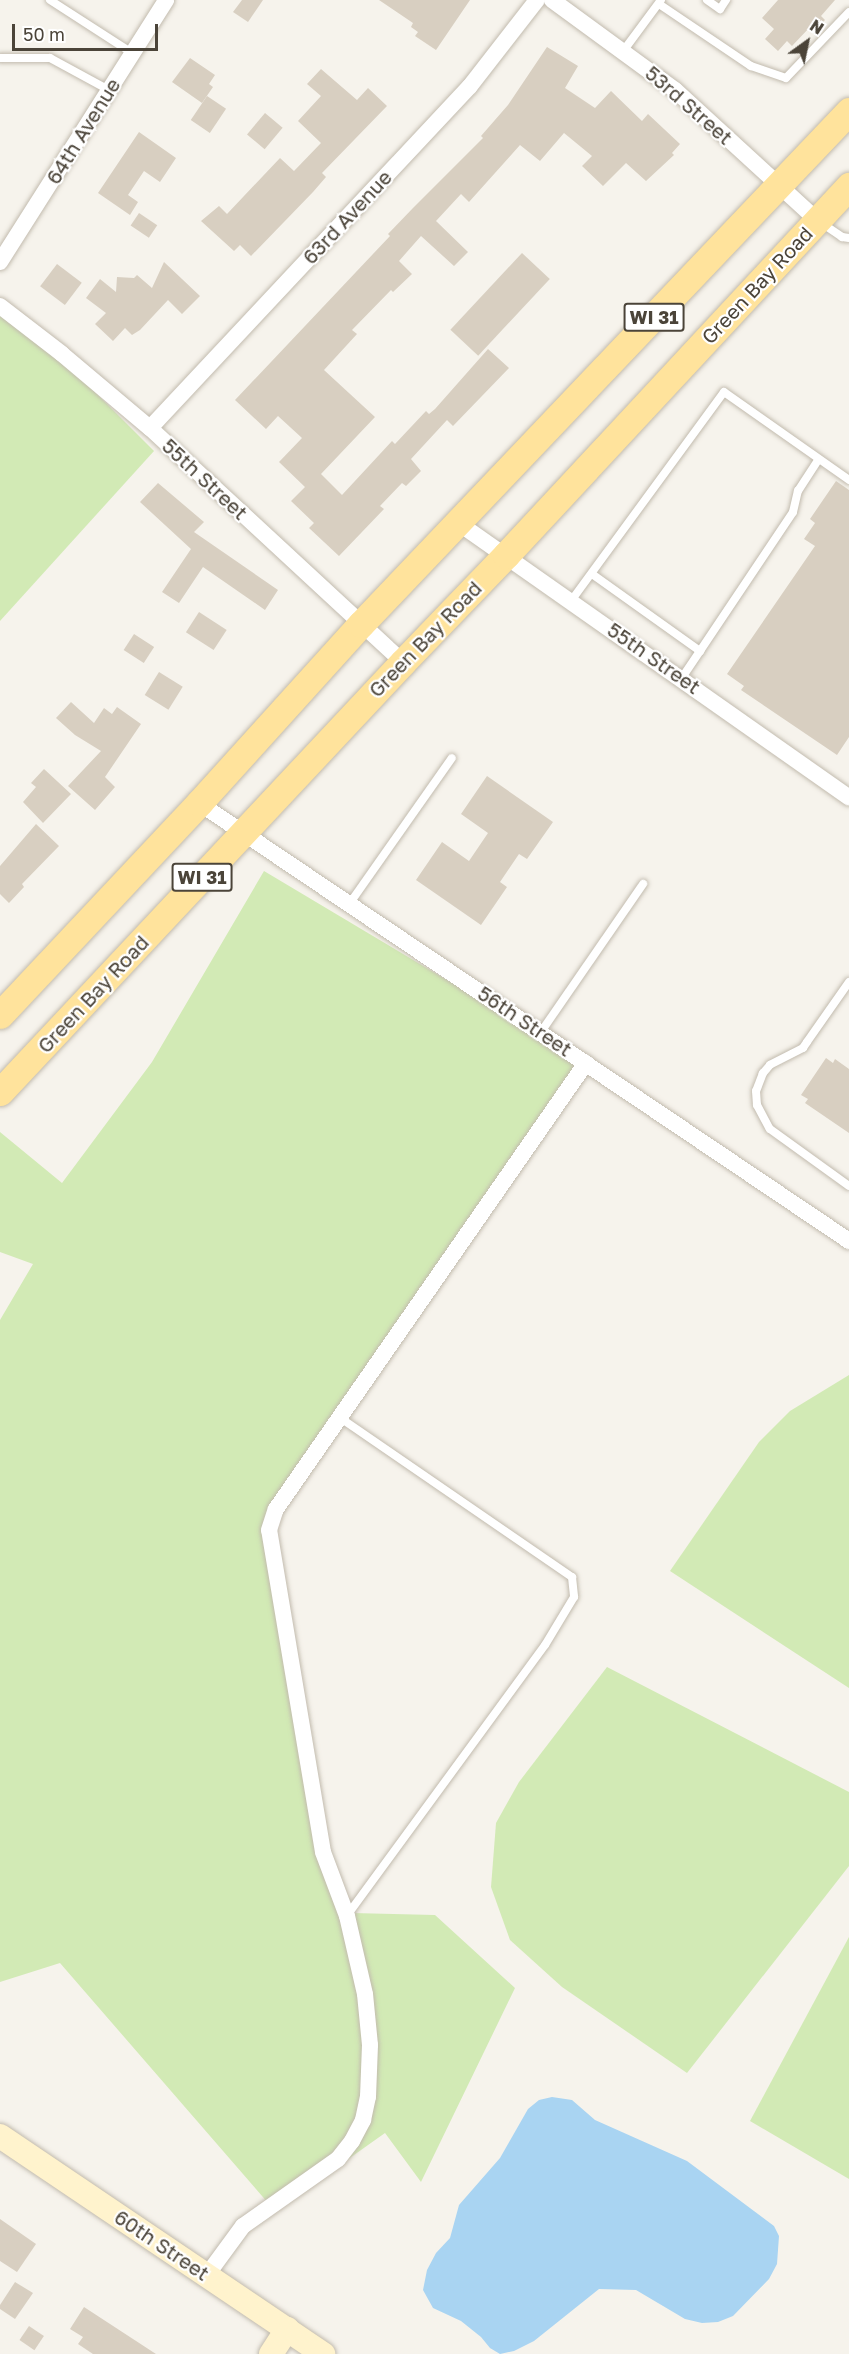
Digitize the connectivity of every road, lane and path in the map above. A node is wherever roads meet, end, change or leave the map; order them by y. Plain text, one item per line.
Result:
1 (50, 0) edge
2 (166, 0) edge
3 (537, 0) edge
4 (552, 0) edge
5 (707, 0) edge
6 (726, 0) edge
7 (660, 2) edge
8 (849, 12) edge
9 (624, 50) junction
10 (132, 53) junction
11 (0, 57) edge
12 (109, 90) junction
13 (849, 111) edge
14 (780, 186) junction
15 (849, 186) edge
16 (817, 220) junction
17 (849, 238) edge
18 (0, 262) edge
19 (0, 306) edge
20 (150, 428) junction
21 (819, 459) junction
22 (849, 480) edge
23 (458, 522) junction
24 (507, 555) junction
25 (592, 574) junction
26 (571, 601) junction
27 (361, 624) junction
28 (700, 651) junction
29 (403, 662) junction
30 (682, 678) junction
31 (452, 758) dead end
32 (849, 796) edge
33 (199, 803) junction
34 (244, 833) junction
35 (643, 884) dead end
36 (350, 903) junction
37 (849, 982) edge
38 (0, 1015) edge
39 (541, 1032) junction
40 (586, 1063) junction
41 (0, 1092) edge
42 (849, 1186) edge
43 (849, 1241) edge
44 (338, 1417) junction
45 (347, 1916) junction
46 (0, 2136) edge
47 (207, 2275) junction
48 (287, 2329) junction
49 (271, 2354) edge
50 (323, 2354) edge

1 - 10 lane
2 - 10 street, 64th Avenue
3 - 20 street, 63rd Avenue
4 - 9 street, 53rd Street
5 - 6 lane
7 - 8 lane
7 - 9 lane
9 - 14 street, 53rd Street
10 - 12 street, 64th Avenue
11 - 12 lane
12 - 18 street, 64th Avenue
13 - 14 main road, WI 31
14 - 16 street, 53rd Street
14 - 23 main road, WI 31
15 - 16 main road, Green Bay Road / WI 31
16 - 17 lane
16 - 24 main road, Green Bay Road / WI 31
19 - 20 street, 55th Street
20 - 27 street, 55th Street
21 - 22 lane
21 - 25 lane
21 - 28 lane
23 - 24 street, 55th Street
23 - 27 main road, WI 31
24 - 26 street, 55th Street
24 - 29 main road, Green Bay Road / WI 31
25 - 26 lane
25 - 28 lane
26 - 30 street, 55th Street
27 - 29 street, 55th Street
27 - 33 main road, WI 31
28 - 30 lane
29 - 34 main road, Green Bay Road / WI 31
30 - 32 street, 55th Street
31 - 36 lane
33 - 34 street, 56th Street
33 - 38 main road, WI 31
34 - 36 street, 56th Street
34 - 41 main road, Green Bay Road / WI 31
35 - 39 lane
36 - 39 street, 56th Street
37 - 42 lane
39 - 40 street, 56th Street
40 - 43 street, 56th Street
40 - 44 street
44 - 45 street
44 - 45 lane
45 - 47 street
46 - 47 street, 60th Street
47 - 48 street, 60th Street
48 - 49 street
48 - 50 street, 60th Street

